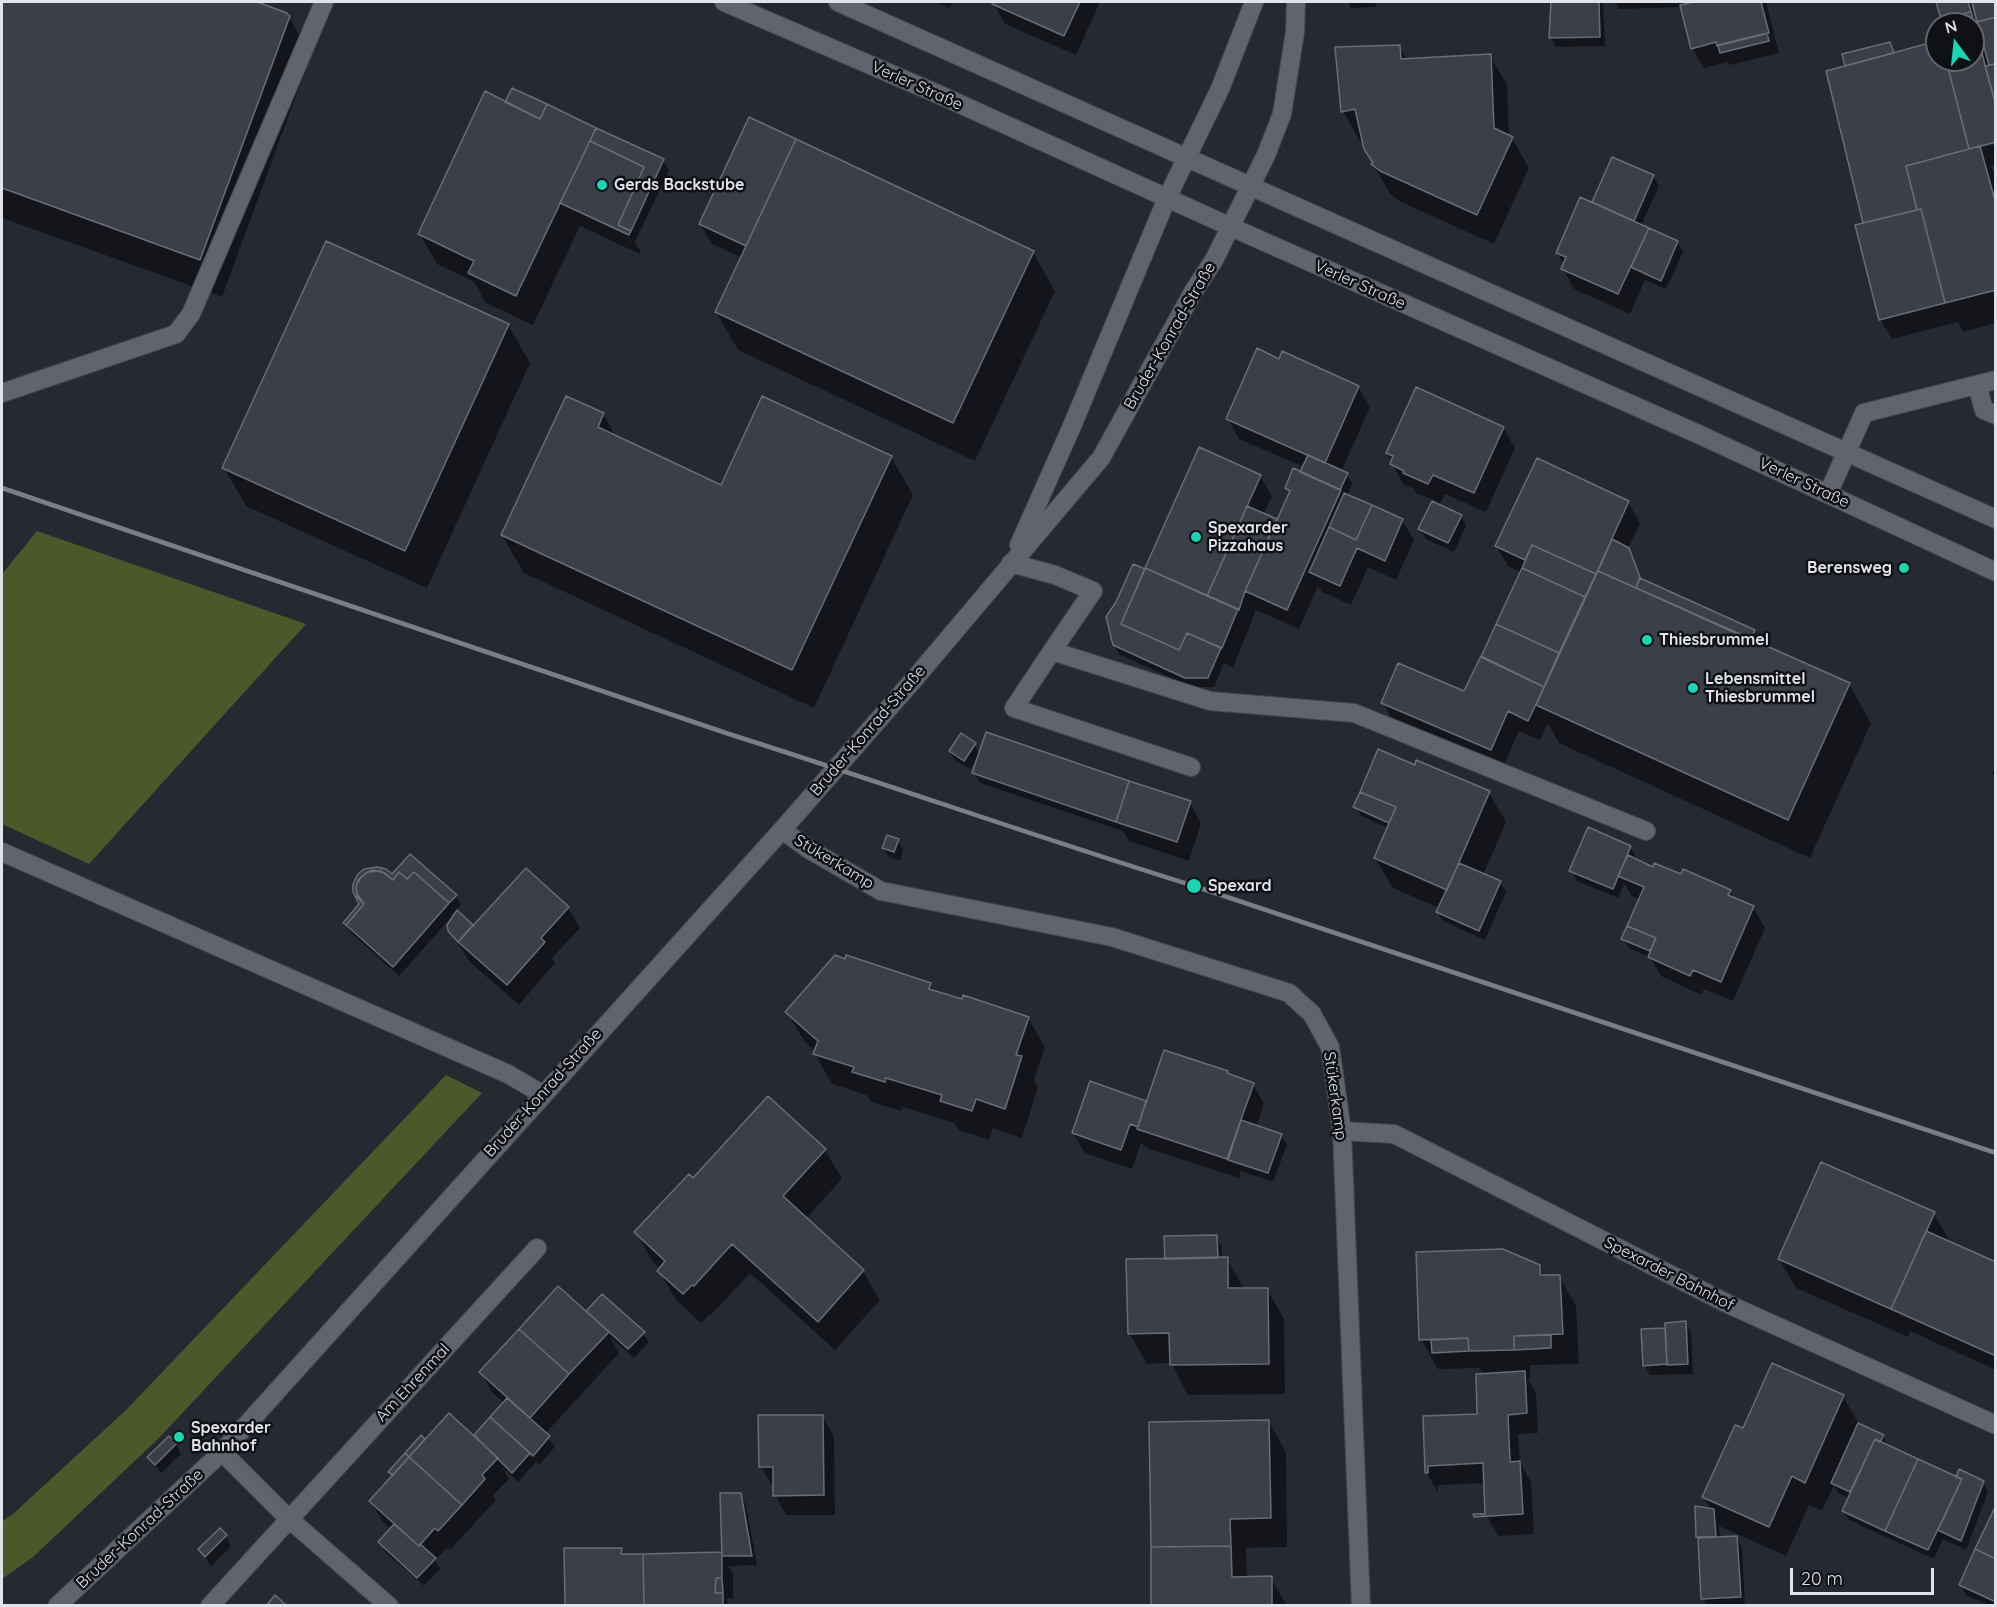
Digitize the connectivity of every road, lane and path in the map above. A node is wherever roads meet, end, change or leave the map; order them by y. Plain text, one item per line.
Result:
1 (324, 2) edge
2 (724, 2) edge
3 (838, 2) edge
4 (1254, 2) edge
5 (1296, 2) edge
6 (1185, 157) junction
7 (1250, 186) junction
8 (1167, 198) junction
9 (1231, 227) junction
10 (1995, 380) edge
11 (1977, 385) junction
12 (2, 393) edge
13 (1995, 415) edge
14 (1845, 453) junction
15 (1828, 494) junction
16 (1995, 519) edge
17 (1011, 563) junction
18 (1995, 572) edge
19 (1052, 651) junction
20 (1191, 767) dead end
21 (782, 830) junction
22 (1646, 831) dead end
23 (2, 852) edge
24 (542, 1094) junction
25 (1342, 1131) junction
26 (537, 1248) dead end
27 (1995, 1425) edge
28 (222, 1452) junction
29 (288, 1518) junction
30 (57, 1605) edge
31 (210, 1605) edge
32 (389, 1605) edge
33 (1361, 1605) edge

1 - 12 street
2 - 8 street, Verler Straße
3 - 6 street
4 - 6 street, Bruder-Konrad-Straße
5 - 7 street, Bruder-Konrad-Straße
6 - 7 street
6 - 8 street, Bruder-Konrad-Straße
7 - 9 street, Bruder-Konrad-Straße
7 - 14 street
8 - 9 street, Verler Straße
8 - 17 street, Bruder-Konrad-Straße
9 - 15 street, Verler Straße
9 - 17 street, Bruder-Konrad-Straße
10 - 11 street
11 - 13 street
11 - 14 street
14 - 15 street
14 - 16 street
15 - 18 street, Verler Straße
17 - 19 street
17 - 21 street, Bruder-Konrad-Straße
19 - 20 street
19 - 22 street
21 - 24 street, Bruder-Konrad-Straße
21 - 25 street, Stükerkamp
23 - 24 street
24 - 28 street, Bruder-Konrad-Straße
25 - 27 street, Spexarder Bahnhof
25 - 33 street, Stükerkamp
26 - 29 street, Am Ehrenmal
28 - 29 street
28 - 30 street, Bruder-Konrad-Straße
29 - 31 street, Am Ehrenmal
29 - 32 street

